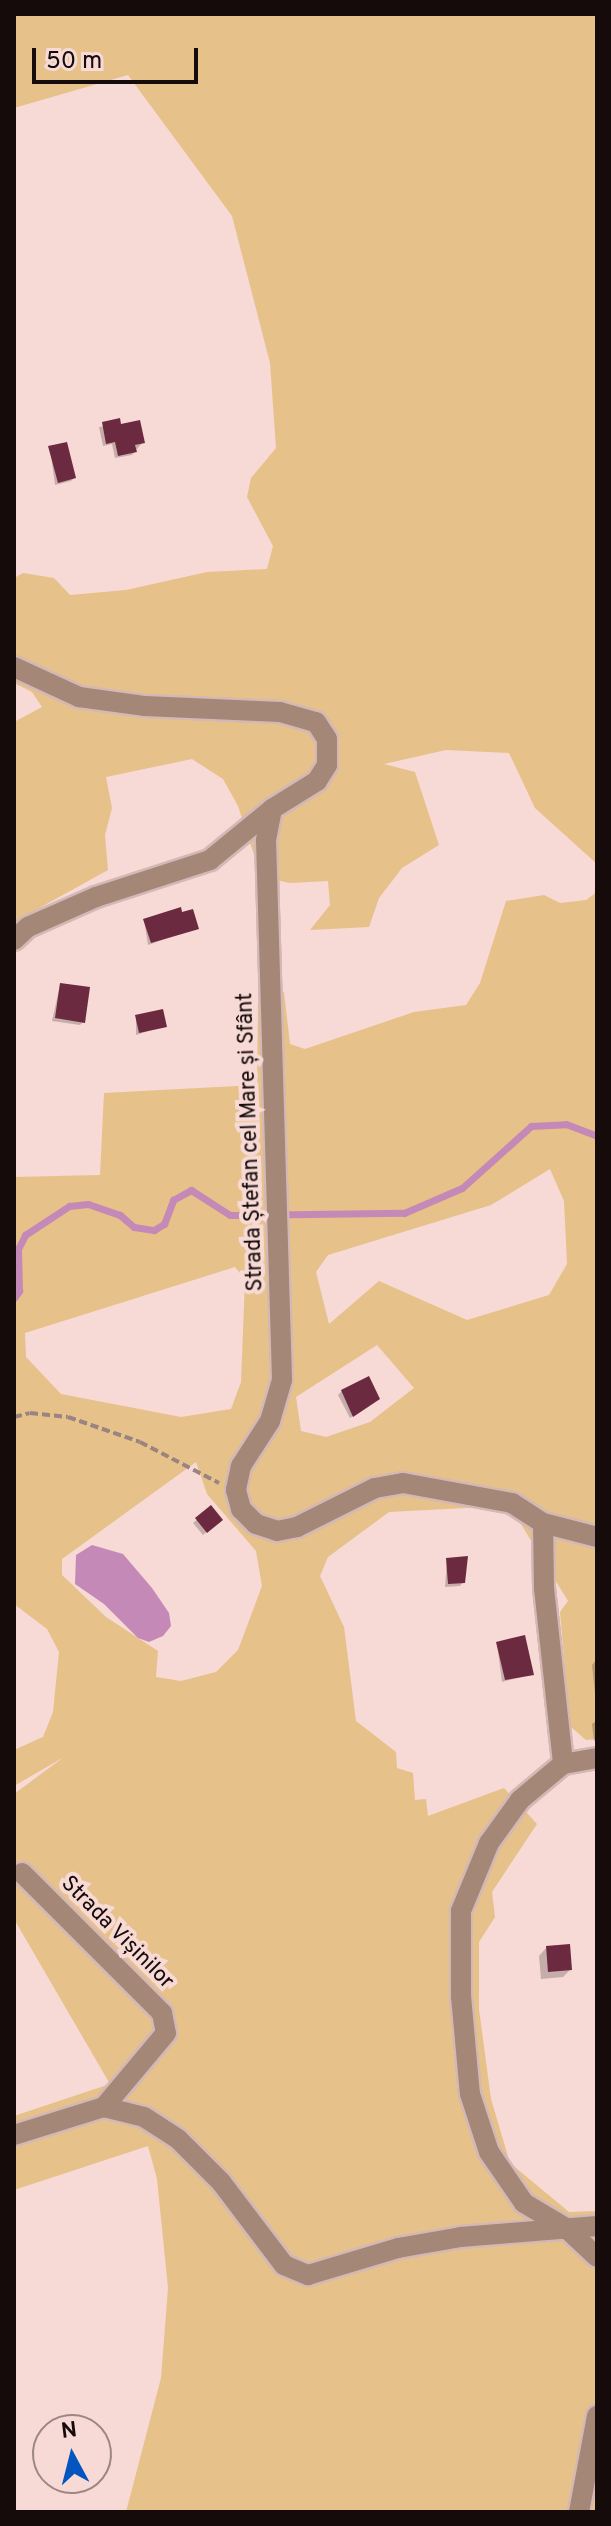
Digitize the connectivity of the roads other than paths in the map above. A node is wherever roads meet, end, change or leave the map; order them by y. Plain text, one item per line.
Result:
1 (14, 667) edge
2 (272, 809) junction
3 (14, 940) edge
4 (543, 1523) junction
5 (597, 1537) edge
6 (597, 1758) edge
7 (563, 1764) junction
8 (22, 1873) dead end
9 (104, 2107) junction
10 (14, 2135) edge
11 (597, 2226) edge
12 (566, 2228) junction
13 (597, 2257) edge
14 (597, 2416) edge
15 (579, 2512) edge

1 - 2 street
2 - 3 street
2 - 4 street, Strada Ștefan cel Mare și Sfânt
4 - 5 street
4 - 7 street
6 - 7 street
7 - 12 street
8 - 9 street, Strada Vișinilor
9 - 10 street
9 - 12 street
11 - 12 street
12 - 13 street
14 - 15 street

